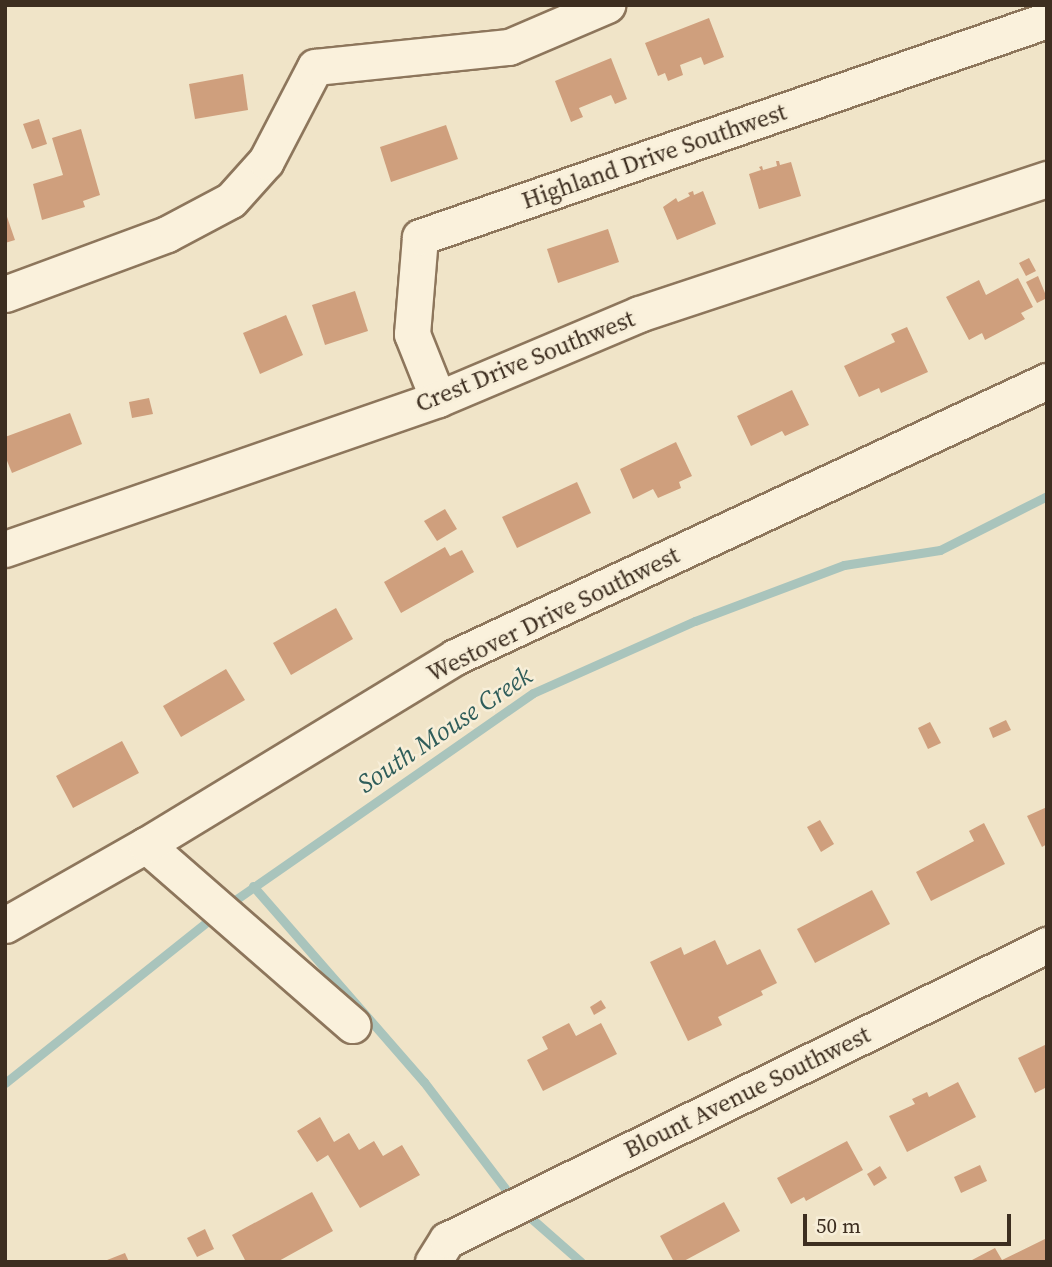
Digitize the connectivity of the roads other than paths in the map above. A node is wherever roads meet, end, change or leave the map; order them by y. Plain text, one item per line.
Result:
1 (607, 5) edge
2 (1047, 20) edge
3 (1047, 179) edge
4 (5, 294) edge
5 (1047, 381) edge
6 (438, 399) junction
7 (5, 550) edge
8 (146, 845) junction
9 (5, 925) edge
10 (1047, 945) edge
11 (352, 1025) dead end
12 (440, 1251) edge

1 - 4 street
2 - 6 street, Highland Drive Southwest
3 - 6 street, Crest Drive Southwest
5 - 8 street, Westover Drive Southwest
6 - 7 street, Crest Drive Southwest
8 - 9 street, Westover Drive Southwest
8 - 11 street
10 - 12 street, Blount Avenue Southwest

